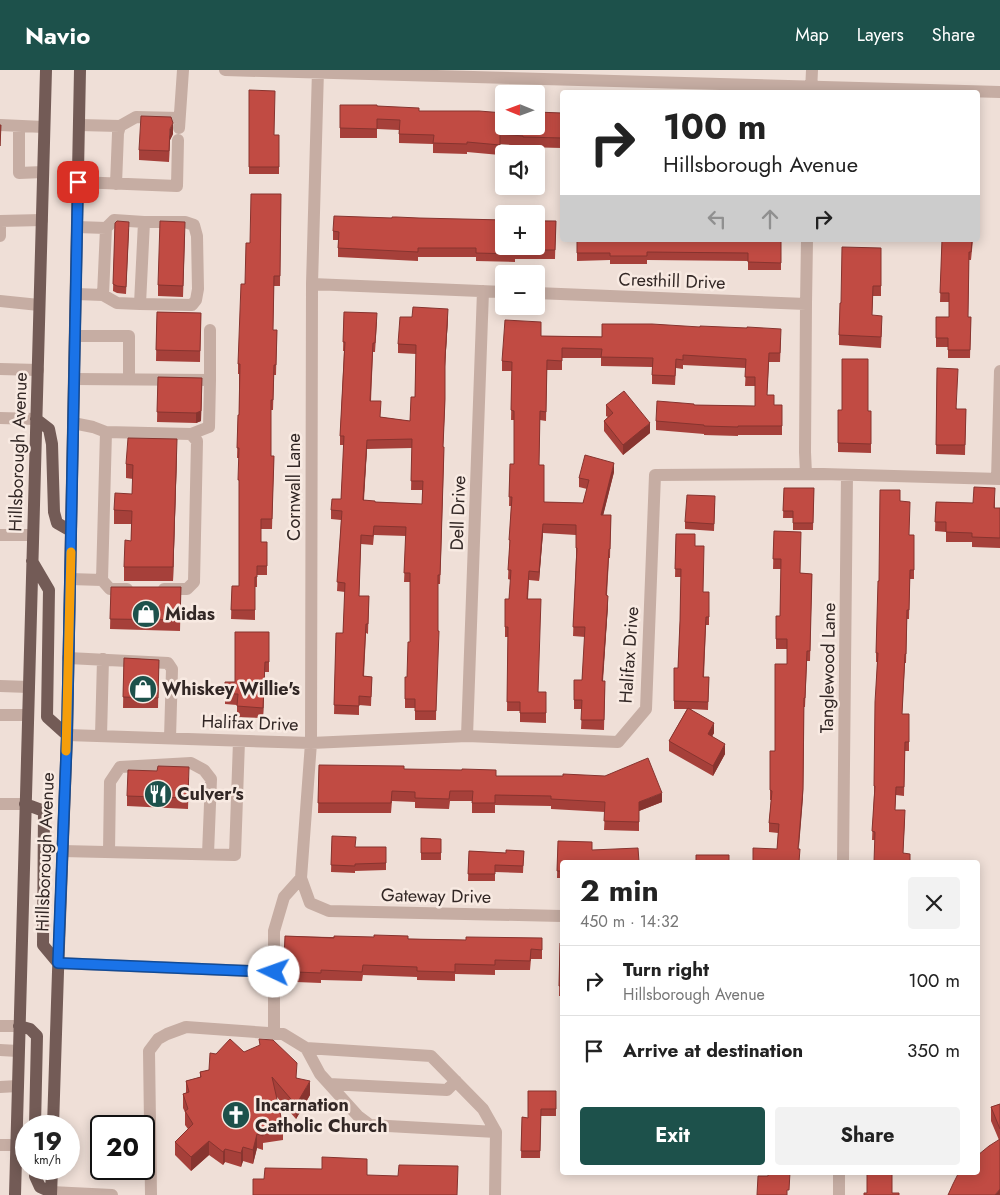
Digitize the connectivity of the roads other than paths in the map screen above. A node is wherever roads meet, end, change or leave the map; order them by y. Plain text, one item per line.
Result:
1 (46, 70) edge
2 (80, 70) edge
3 (183, 70) edge
4 (225, 70) edge
5 (812, 70) edge
6 (318, 71) edge
7 (811, 90) edge
8 (980, 92) edge
9 (1000, 92) edge
10 (0, 125) edge
11 (80, 125) junction
12 (19, 126) junction
13 (120, 126) junction
14 (44, 127) junction
15 (179, 129) junction
16 (43, 172) junction
17 (78, 182) junction
18 (116, 184) junction
19 (42, 220) junction
20 (0, 221) edge
21 (144, 222) junction
22 (0, 226) edge
23 (77, 227) junction
24 (106, 228) junction
25 (0, 236) edge
26 (807, 242) edge
27 (312, 284) junction
28 (483, 291) junction
29 (495, 292) edge
30 (545, 293) edge
31 (76, 294) junction
32 (103, 295) junction
33 (0, 301) edge
34 (140, 304) junction
35 (806, 304) junction
36 (39, 305) junction
37 (210, 330) dead end
38 (75, 336) junction
39 (0, 369) edge
40 (38, 370) junction
41 (1000, 371) edge
42 (74, 379) junction
43 (129, 379) junction
44 (210, 380) junction
45 (0, 418) edge
46 (36, 418) junction
47 (73, 423) junction
48 (106, 432) junction
49 (191, 434) junction
50 (806, 474) junction
51 (847, 475) junction
52 (999, 479) edge
53 (71, 531) junction
54 (0, 534) edge
55 (33, 535) junction
56 (32, 561) junction
57 (70, 579) junction
58 (102, 580) junction
59 (68, 658) junction
60 (103, 659) junction
61 (0, 686) edge
62 (28, 687) junction
63 (0, 715) edge
64 (28, 716) junction
65 (67, 735) junction
66 (101, 736) junction
67 (467, 736) junction
68 (170, 738) junction
69 (239, 740) junction
70 (311, 743) junction
71 (0, 804) edge
72 (25, 804) junction
73 (62, 851) junction
74 (109, 852) junction
75 (208, 854) junction
76 (843, 860) edge
77 (302, 878) junction
78 (310, 903) joint
79 (560, 916) edge
80 (58, 963) junction
81 (274, 972) junction
82 (0, 1026) edge
83 (19, 1026) junction
84 (274, 1034) junction
85 (306, 1048) junction
86 (0, 1050) edge
87 (18, 1051) junction
88 (456, 1081) junction
89 (329, 1084) junction
90 (18, 1086) junction
91 (0, 1087) edge
92 (17, 1115) edge
93 (36, 1115) edge
94 (53, 1115) edge
95 (496, 1132) junction
96 (0, 1145) edge
97 (15, 1145) edge
98 (840, 1175) edge
99 (15, 1180) edge
100 (37, 1180) edge
101 (52, 1180) edge
102 (51, 1193) edge
103 (15, 1195) edge
104 (112, 1195) edge
105 (151, 1195) edge
106 (495, 1195) edge
107 (839, 1195) edge

1 - 14 main road, Hillsborough Avenue
2 - 11 main road, Hillsborough Avenue
3 - 15 street
4 - 6 street
5 - 7 street
6 - 7 street
6 - 27 street, Cornwall Lane
8 - 9 street
10 - 12 street
11 - 13 street
11 - 17 main road, Hillsborough Avenue
12 - 14 street
12 - 16 street
13 - 15 street
13 - 18 street
14 - 16 main road, Hillsborough Avenue
15 - 18 street
16 - 19 main road, Hillsborough Avenue
17 - 18 street
17 - 23 main road, Hillsborough Avenue
19 - 20 street
19 - 36 main road, Hillsborough Avenue
21 - 24 street
21 - 34 street
21 - 34 street
22 - 25 street
23 - 24 street
23 - 31 main road, Hillsborough Avenue
24 - 32 street
26 - 35 street
27 - 28 street
27 - 70 street, Cornwall Lane
28 - 29 street
28 - 67 street, Dell Drive
30 - 35 street, Cresthill Drive
31 - 32 street
31 - 38 main road, Hillsborough Avenue
32 - 34 street
33 - 36 street
35 - 50 street
36 - 40 main road, Hillsborough Avenue
37 - 44 street
38 - 42 main road, Hillsborough Avenue
38 - 43 street
39 - 40 street
40 - 46 main road, Hillsborough Avenue
41 - 52 street
42 - 43 street
42 - 47 main road, Hillsborough Avenue
43 - 44 street
44 - 49 street
45 - 46 street
46 - 53 main road
46 - 55 main road, Hillsborough Avenue
47 - 48 street
47 - 53 main road, Hillsborough Avenue
48 - 49 street
48 - 58 street
49 - 58 street
50 - 51 street, Halifax Drive
50 - 67 street, Halifax Drive
51 - 52 street, Halifax Drive
51 - 76 street, Tanglewood Lane
53 - 57 main road, Hillsborough Avenue
54 - 55 street
55 - 56 main road, Hillsborough Avenue
56 - 62 main road, Hillsborough Avenue
56 - 65 main road
57 - 58 street
57 - 59 main road, Hillsborough Avenue
59 - 60 street
59 - 65 main road, Hillsborough Avenue
60 - 66 street
60 - 68 street
61 - 62 street
62 - 64 main road, Hillsborough Avenue
63 - 64 street
64 - 72 main road, Hillsborough Avenue
65 - 66 street, Halifax Drive
65 - 73 main road, Hillsborough Avenue
66 - 68 street, Halifax Drive
67 - 70 street, Halifax Drive
68 - 69 street, Halifax Drive
69 - 70 street, Halifax Drive
69 - 75 street
70 - 77 street, Cornwall Lane
71 - 72 street
72 - 80 main road
72 - 83 main road, Hillsborough Avenue
73 - 74 street
73 - 80 main road, Hillsborough Avenue
74 - 75 street
74 - 75 street
77 - 78 street, Cornwall Lane
77 - 81 street
78 - 79 street, Gateway Drive
80 - 81 street
80 - 94 main road, Hillsborough Avenue
81 - 84 street
82 - 83 street
83 - 87 main road, Hillsborough Avenue
83 - 93 main road
84 - 85 street
84 - 105 street
85 - 88 street
85 - 89 street
86 - 87 street
87 - 90 main road, Hillsborough Avenue
88 - 89 street
88 - 95 street
89 - 95 street
90 - 91 street
90 - 92 main road, Hillsborough Avenue
95 - 106 street
96 - 97 street
98 - 107 street
99 - 103 main road, Hillsborough Avenue
100 - 102 main road
101 - 102 main road
102 - 104 street

